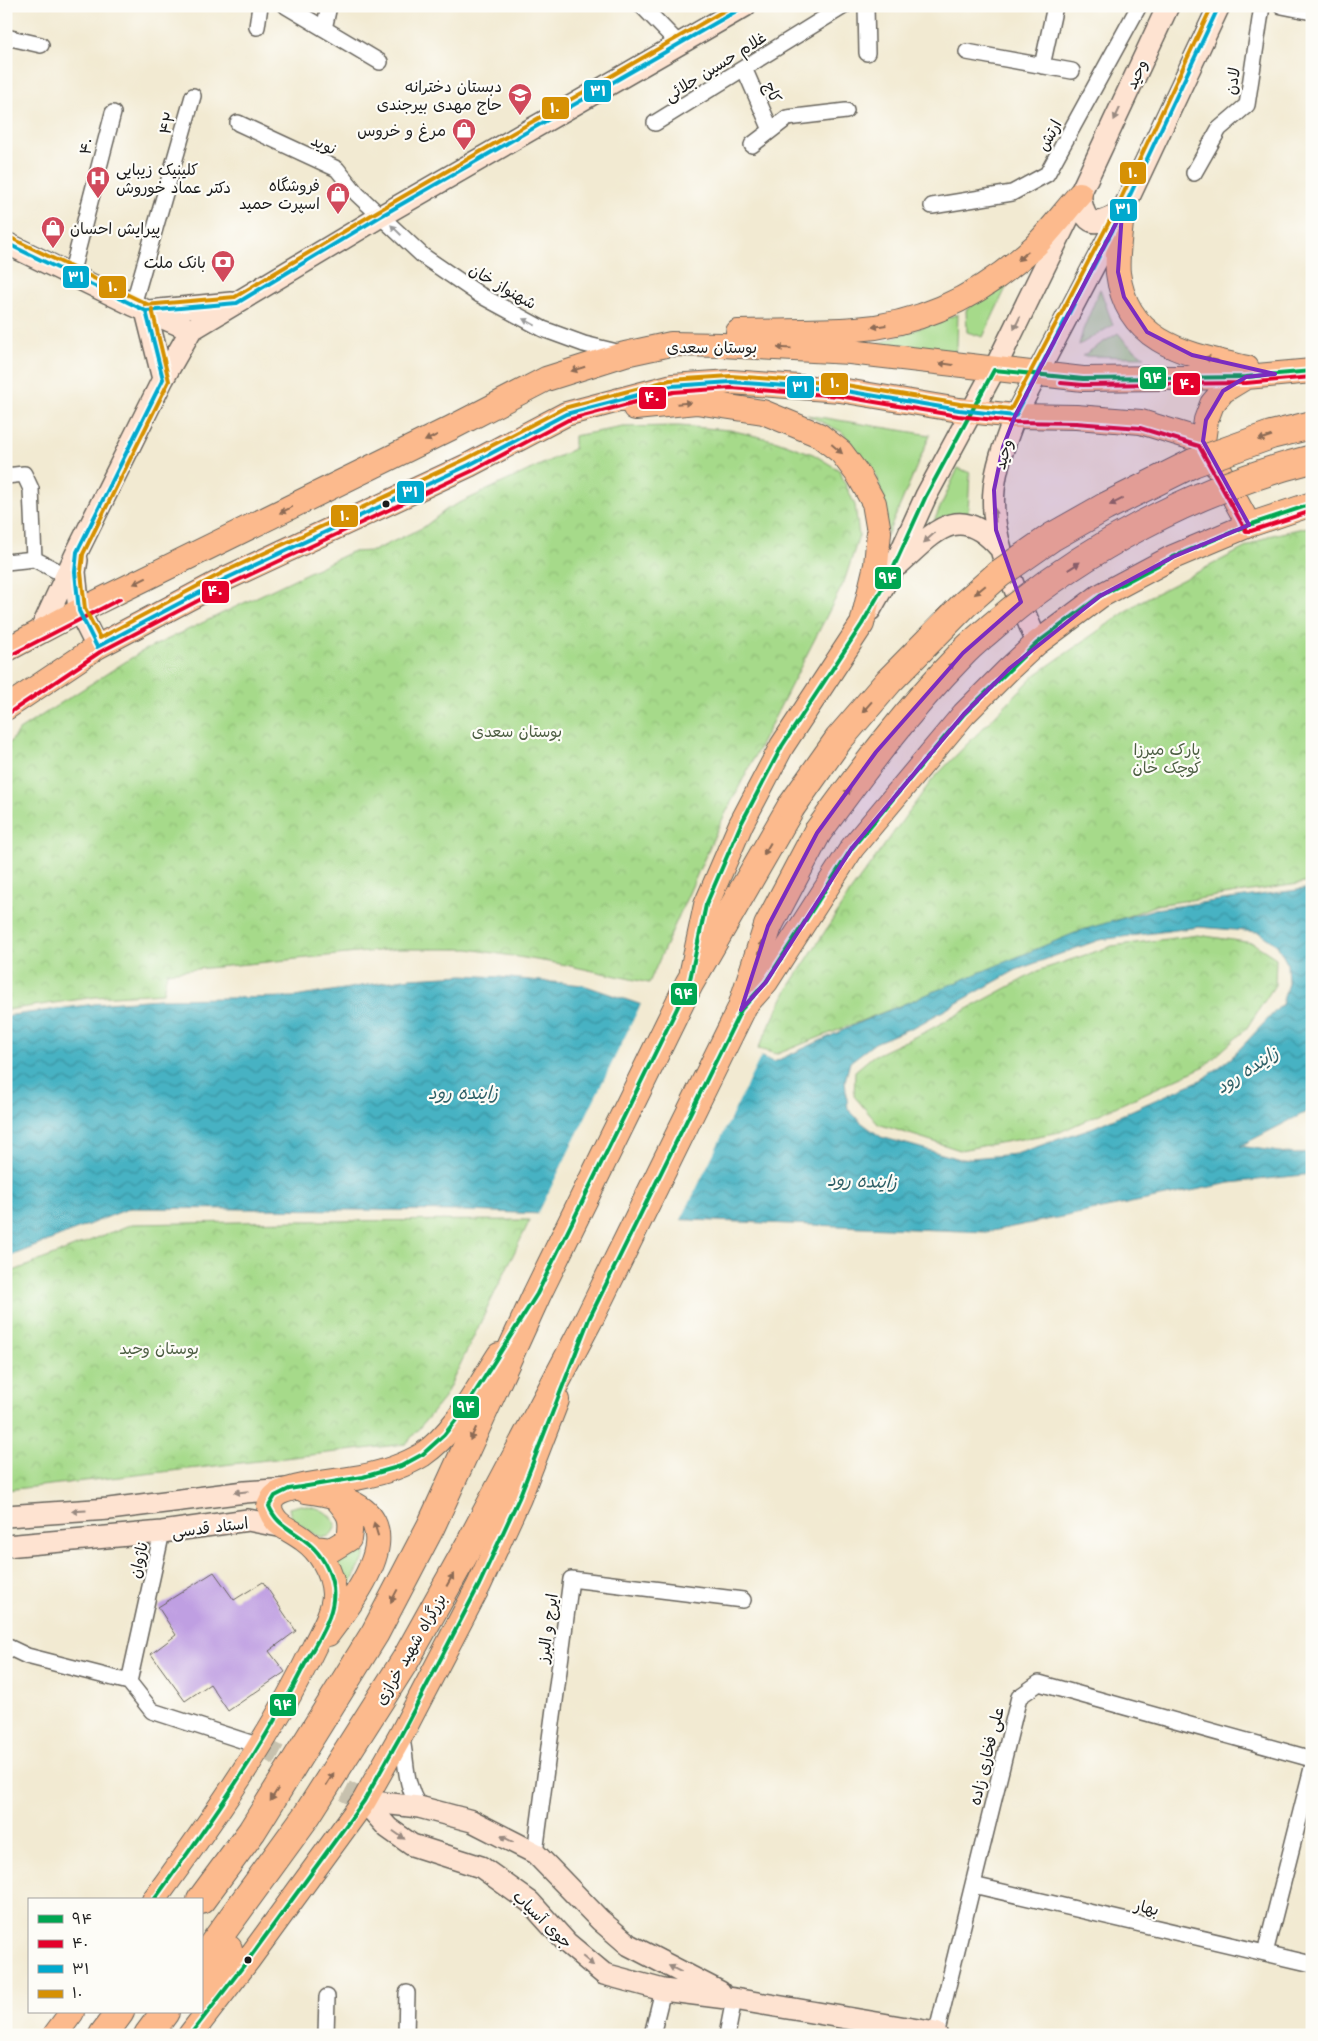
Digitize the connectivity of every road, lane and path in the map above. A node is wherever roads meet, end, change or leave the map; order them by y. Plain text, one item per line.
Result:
1 (260, 6) edge
2 (286, 6) edge
3 (329, 6) edge
4 (642, 6) edge
5 (745, 6) edge
6 (844, 6) edge
7 (866, 6) edge
8 (1055, 6) edge
9 (1139, 6) edge
10 (1168, 6) edge
11 (1219, 6) edge
12 (1262, 6) edge
13 (1282, 6) edge
14 (1312, 12) edge
15 (257, 27) dead end
16 (324, 29) junction
17 (6, 37) edge
18 (679, 44) junction
19 (41, 45) dead end
20 (967, 52) dead end
21 (867, 53) dead end
22 (380, 62) dead end
23 (1042, 66) junction
24 (744, 68) junction
25 (1072, 71) dead end
26 (193, 96) dead end
27 (846, 111) dead end
28 (113, 113) dead end
29 (238, 123) dead end
30 (655, 124) dead end
31 (771, 130) junction
32 (752, 145) dead end
33 (1194, 173) dead end
34 (1080, 194) junction
35 (932, 206) dead end
36 (1122, 212) junction
37 (381, 216) junction
38 (6, 243) edge
39 (72, 275) junction
40 (237, 303) junction
41 (140, 308) junction
42 (191, 330) junction
43 (671, 344) junction
44 (625, 354) junction
45 (994, 370) junction
46 (1312, 371) edge
47 (1275, 374) junction
48 (1038, 375) junction
49 (1246, 377) junction
50 (163, 379) junction
51 (972, 411) junction
52 (566, 414) junction
53 (1015, 416) junction
54 (1312, 425) edge
55 (1203, 441) junction
56 (1312, 459) edge
57 (6, 476) edge
58 (1312, 504) edge
59 (1249, 525) junction
60 (1000, 548) junction
61 (77, 552) junction
62 (34, 559) junction
63 (6, 562) edge
64 (892, 570) junction
65 (66, 576) junction
66 (79, 611) junction
67 (862, 624) junction
68 (40, 632) junction
69 (1037, 643) junction
70 (97, 647) junction
71 (6, 650) edge
72 (6, 708) edge
73 (689, 984) junction
74 (741, 1010) junction
75 (537, 1294) junction
76 (589, 1319) junction
77 (290, 1489) junction
78 (335, 1496) junction
79 (6, 1516) edge
80 (284, 1528) junction
81 (162, 1532) junction
82 (6, 1546) edge
83 (314, 1548) junction
84 (743, 1600) dead end
85 (6, 1646) edge
86 (308, 1661) junction
87 (129, 1682) junction
88 (401, 1735) junction
89 (260, 1746) junction
90 (1312, 1759) edge
91 (1312, 1768) edge
92 (364, 1801) junction
93 (419, 1807) junction
94 (307, 1815) junction
95 (535, 1853) junction
96 (973, 1884) junction
97 (155, 1898) edge
98 (202, 1899) edge
99 (1264, 1953) junction
100 (202, 1960) edge
101 (1312, 1964) edge
102 (202, 1985) edge
103 (664, 1990) junction
104 (407, 1993) dead end
105 (327, 1997) dead end
106 (734, 1999) junction
107 (71, 2014) edge
108 (119, 2014) edge
109 (164, 2014) edge
110 (182, 2014) edge
111 (936, 2034) edge
112 (55, 2035) edge
113 (104, 2035) edge
114 (148, 2035) edge
115 (167, 2035) edge
116 (190, 2035) edge
117 (326, 2035) edge
118 (406, 2035) edge
119 (652, 2035) edge
120 (727, 2035) edge

1 - 15 street
2 - 16 street
3 - 16 street
4 - 18 street
5 - 18 main road
6 - 24 street, غلام حسین جلائی
7 - 21 street
8 - 23 street
9 - 35 street, ارتش
10 -> 34 main road, وحید
11 - 36 main road, وحید
12 - 33 street, لادن
13 - 14 street
16 - 22 street
17 - 19 street
18 - 37 main road
20 - 23 street
23 - 25 street
24 - 30 street, غلام حسین جلائی
24 - 31 street, کاج
26 - 41 street, ۴۲
27 - 31 street
28 - 39 street, ۴۰
29 - 37 street, نوید
31 - 32 street
34 - 36 main road
34 -> 43 main road
34 -> 45 main road, وحید
47 -> 36 main road
36 - 48 main road, وحید
37 - 40 main road
44 -> 37 street, شهنواز خان
38 - 39 main road
39 - 41 main road
40 - 41 main road
40 - 42 main road
41 - 42 main road
41 - 50 main road
42 - 50 main road
43 - 44 main road, بوستان سعدی
45 -> 43 main road, بوستان سعدی
44 -> 66 main road, بوستان سعدی
45 - 48 main road, بوستان سعدی
45 - 51 main road, وحید
46 - 47 main road, بوستان سعدی
47 - 49 main road, بوستان سعدی
48 - 49 main road, بوستان سعدی
48 - 53 main road, وحید
49 - 55 main road
50 - 61 main road
51 - 52 main road
51 - 53 main road
51 - 64 main road, وحید
52 -> 67 main road
52 - 70 main road
53 - 55 main road
60 -> 53 main road, وحید
54 -> 73 highway, bridge
55 - 59 main road
74 -> 56 highway, بزرگراه شهید خرازی, bridge
57 - 62 street
58 - 59 main road
59 - 69 main road
60 -> 64 main road
60 - 69 main road, وحید
61 - 65 main road
61 - 66 main road
62 - 63 street
62 - 65 street
64 - 67 main road, وحید
65 - 68 main road
66 - 68 main road, بوستان سعدی
66 - 70 main road
67 - 73 main road
68 - 71 main road, بوستان سعدی
69 - 74 main road
70 - 72 main road
73 - 75 highway
74 - 76 highway, بزرگراه شهید خرازی
75 - 77 main road
75 -> 98 highway
76 - 88 main road
94 -> 76 highway, بزرگراه شهید خرازی
77 - 78 main road
77 -> 79 main road, استاد قدسی
77 - 80 main road
78 - 83 main road
86 -> 78 main road
80 - 81 main road, استاد قدسی
80 - 83 main road, استاد قدسی
81 - 82 main road, استاد قدسی
81 - 87 street, ناژوان
83 - 86 main road, استاد قدسی
84 - 95 street, ایرج و البرز
85 - 87 street
86 - 89 main road
87 - 89 street
88 - 92 main road
88 - 93 street
89 - 97 main road
90 - 96 street, علی فخاری زاده
91 - 99 street
92 - 93 main road, جوی آسیاب
92 -> 103 main road, جوی آسیاب
92 - 116 main road
95 -> 93 main road, جوی آسیاب
94 - 100 highway, بزرگراه شهید خرازی
94 - 102 highway
106 -> 95 main road, جوی آسیاب
96 - 99 street, بهار
96 - 111 street, علی فخاری زاده
99 - 101 street, بهار
103 - 106 main road, جوی آسیاب
103 - 119 street
104 - 118 street
105 - 117 street
106 - 111 main road, جوی آسیاب
106 - 120 street
107 - 112 main road
108 - 113 highway
109 - 114 highway
110 - 115 highway

